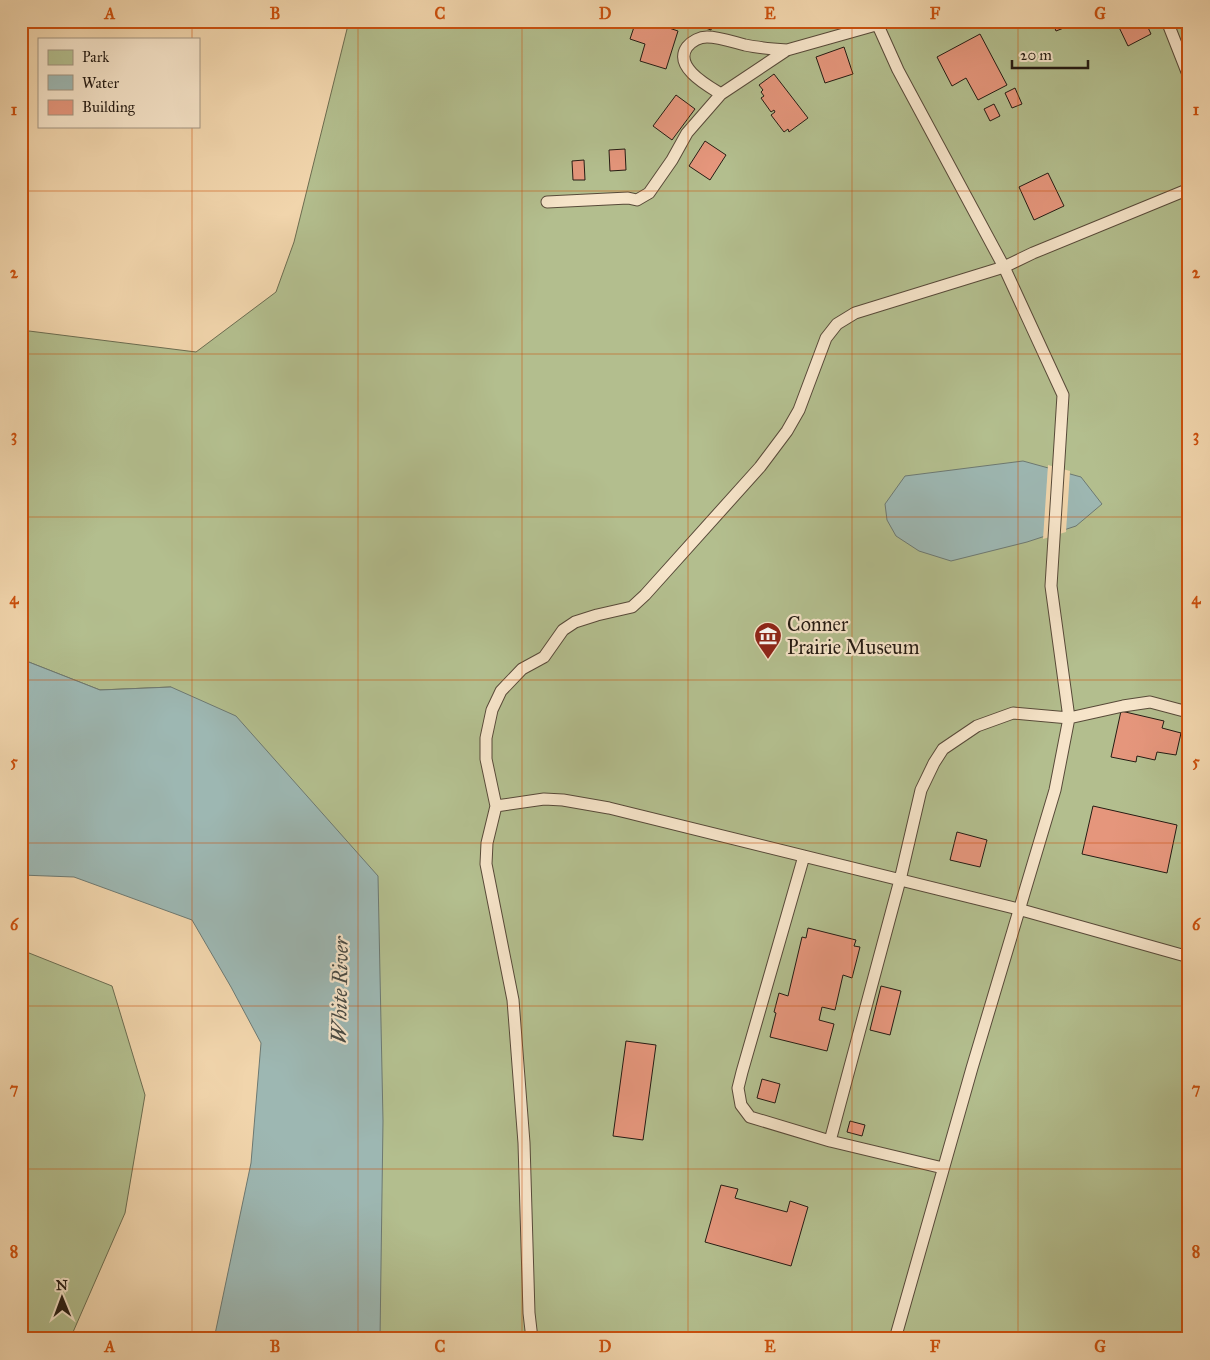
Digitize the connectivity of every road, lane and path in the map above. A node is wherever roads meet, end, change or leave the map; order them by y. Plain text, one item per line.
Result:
1 (890, 21) edge
2 (1167, 21) edge
3 (877, 23) edge
4 (787, 50) junction
5 (1189, 77) edge
6 (721, 94) junction
7 (1189, 189) edge
8 (547, 202) dead end
9 (1004, 267) junction
10 (1189, 715) edge
11 (1069, 718) junction
12 (496, 806) junction
13 (804, 856) junction
14 (900, 880) junction
15 (1018, 909) junction
16 (1189, 957) edge
17 (830, 1141) junction
18 (943, 1168) junction
19 (532, 1339) edge
20 (895, 1339) edge

1 - 3 lane
2 - 5 lane
3 - 4 lane
3 - 9 lane
4 - 6 lane
4 - 6 lane
6 - 8 lane
7 - 9 lane
9 - 11 lane
9 - 12 lane
10 - 11 lane
11 - 14 lane
11 - 15 lane
12 - 13 lane
12 - 19 lane
13 - 14 lane
13 - 17 lane
14 - 15 lane
14 - 17 lane
15 - 16 lane
15 - 18 lane
17 - 18 lane
18 - 20 lane

